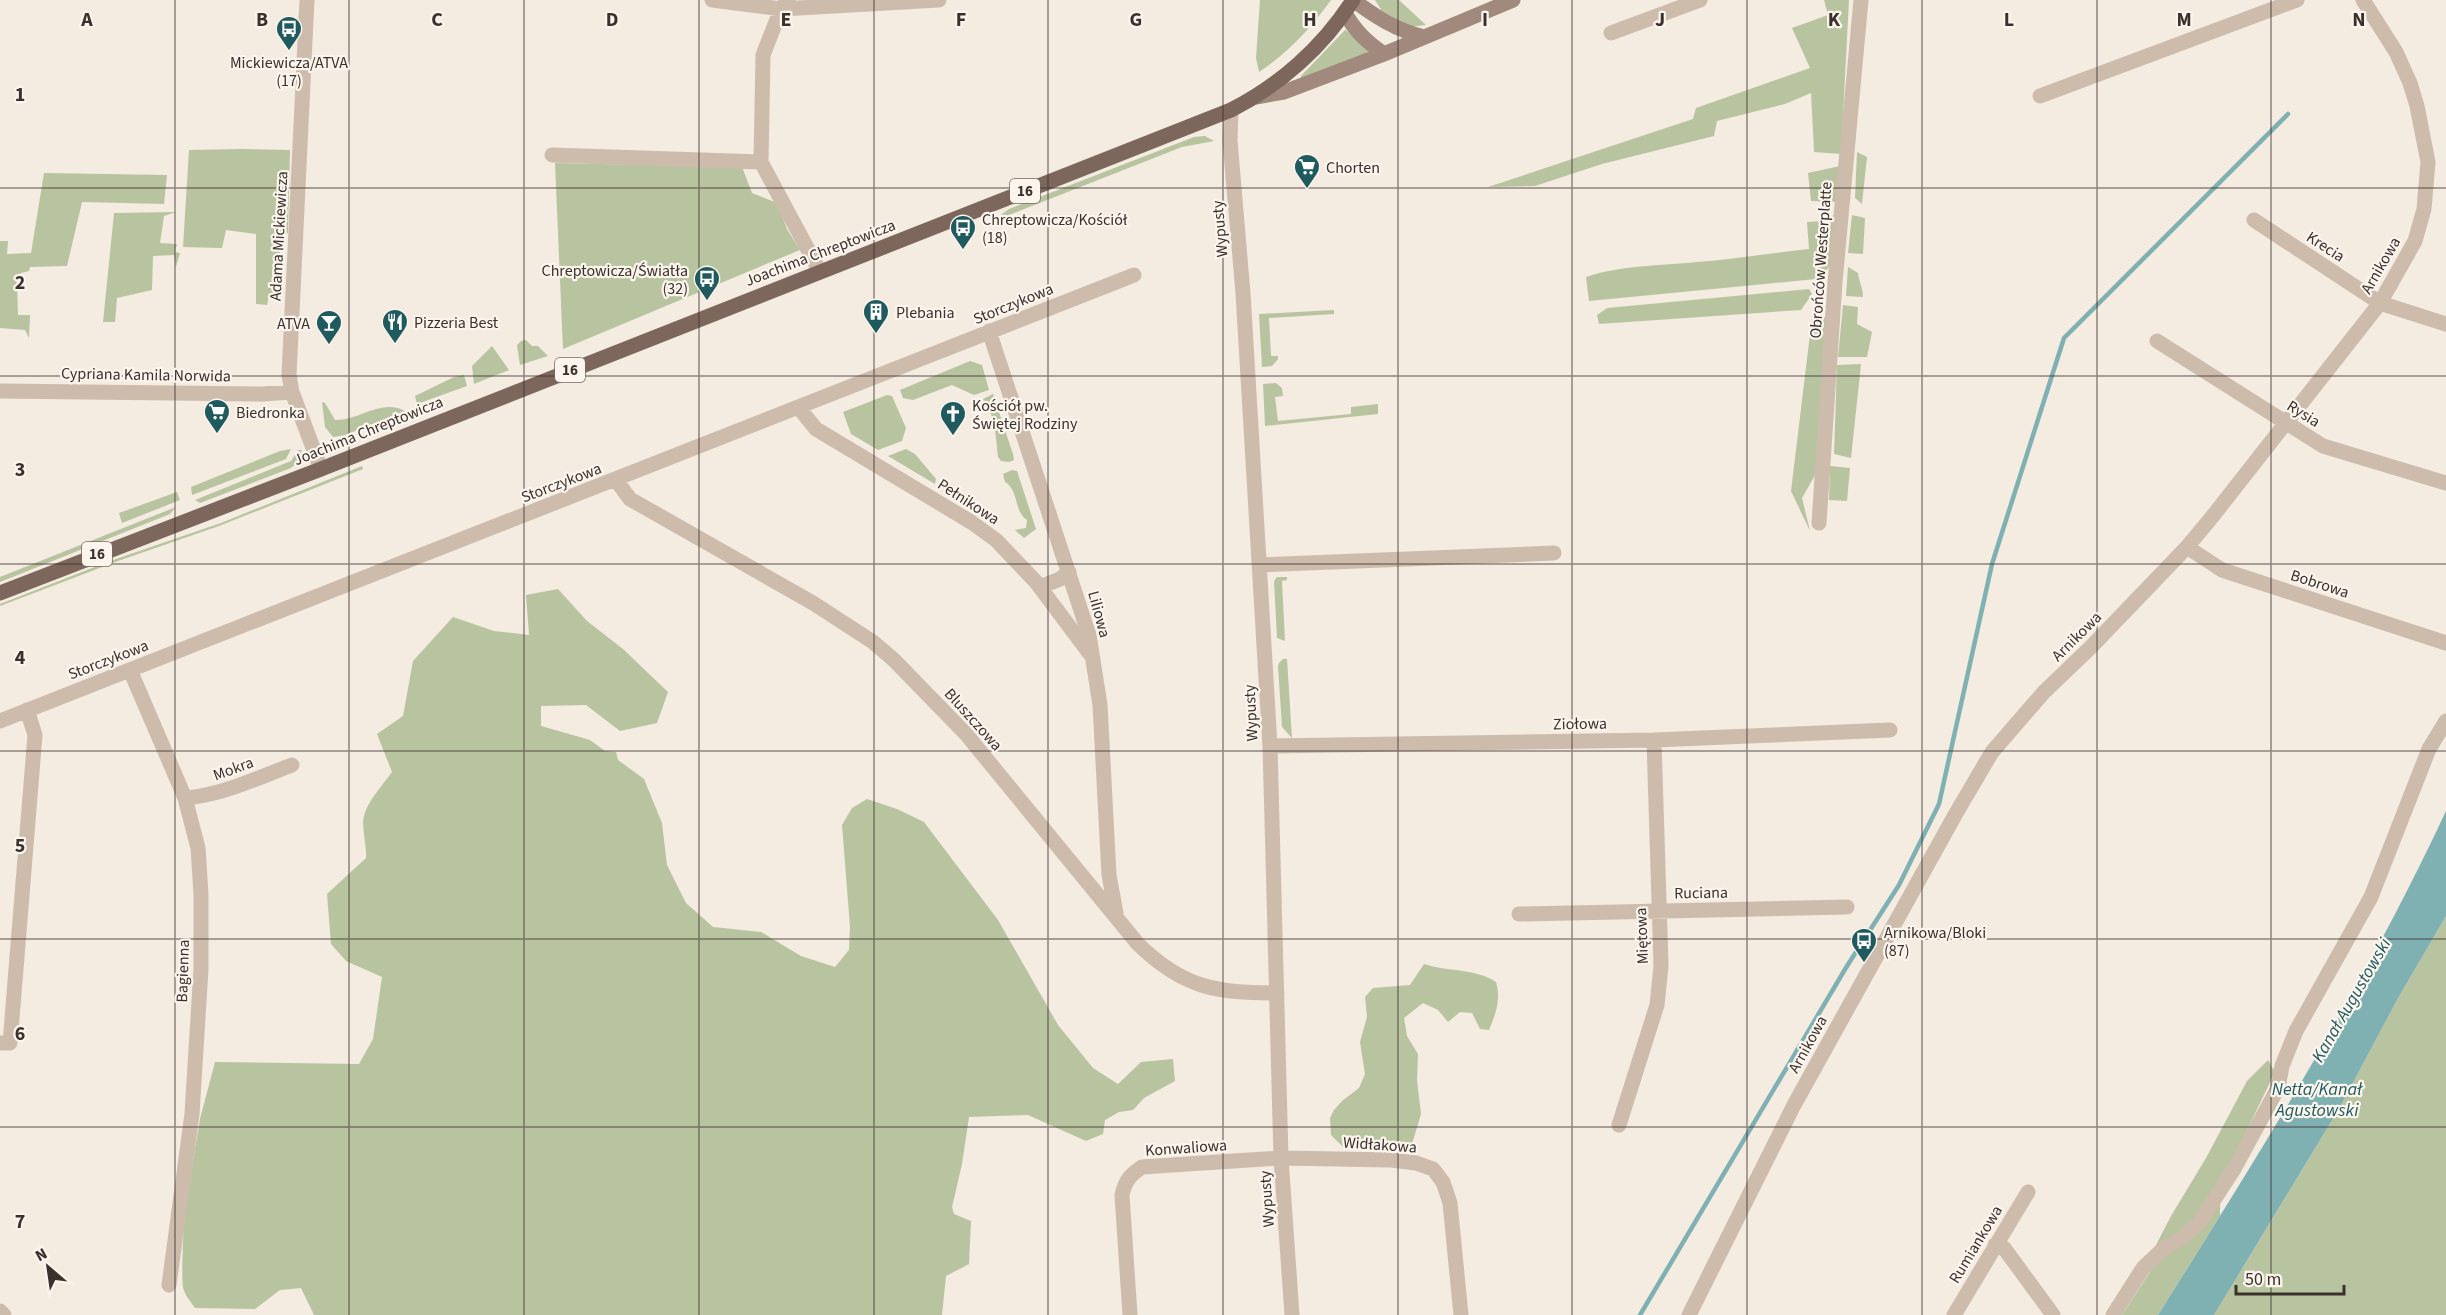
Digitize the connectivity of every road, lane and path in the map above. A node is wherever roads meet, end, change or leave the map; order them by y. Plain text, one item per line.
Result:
1 (307, 0) edge
2 (712, 0) edge
3 (939, 0) edge
4 (1513, 0) edge
5 (1700, 0) edge
6 (1861, 0) edge
7 (2297, 0) edge
8 (2363, 0) edge
9 (784, 4) edge
10 (1350, 4) edge
11 (1611, 33) dead end
12 (1424, 37) junction
13 (1384, 54) junction
14 (2040, 96) dead end
15 (1256, 97) junction
16 (1231, 110) junction
17 (552, 155) dead end
18 (761, 162) junction
19 (2254, 220) dead end
20 (819, 272) junction
21 (1134, 274) dead end
22 (2380, 303) junction
23 (2446, 324) edge
24 (989, 331) junction
25 (2157, 341) dead end
26 (0, 391) edge
27 (292, 392) junction
28 (799, 408) junction
29 (2287, 424) junction
30 (321, 469) junction
31 (616, 480) junction
32 (2446, 483) edge
33 (1819, 523) dead end
34 (2187, 547) junction
35 (1554, 553) dead end
36 (1260, 565) junction
37 (1069, 572) junction
38 (1040, 587) junction
39 (0, 593) edge
40 (2446, 643) edge
41 (1092, 656) junction
42 (130, 670) junction
43 (27, 710) junction
44 (0, 721) edge
45 (2446, 721) edge
46 (1890, 730) dead end
47 (1654, 740) junction
48 (1270, 746) junction
49 (292, 765) dead end
50 (185, 798) junction
51 (1847, 907) dead end
52 (1658, 911) junction
53 (1519, 914) dead end
54 (1117, 917) junction
55 (1277, 993) junction
56 (0, 1043) edge
57 (1619, 1125) dead end
58 (1281, 1158) junction
59 (2028, 1192) dead end
60 (1995, 1245) junction
61 (169, 1285) dead end
62 (0, 1311) edge
63 (4, 1315) edge
64 (1131, 1315) edge
65 (1292, 1315) edge
66 (1461, 1315) edge
67 (1689, 1315) edge
68 (1954, 1315) edge
69 (2053, 1315) edge
70 (2113, 1315) edge

1 - 27 street, Adama Mickiewicza
2 - 9 street
3 - 9 street
4 - 12 main road
5 - 11 street
6 - 33 street, Obrońców Westerplatte
7 - 14 street
8 - 22 street, Arnikowa
9 - 18 street
10 - 12 main road
10 - 13 main road
10 - 15 main road, Joachima Chreptowicza / 16
12 - 13 main road
13 - 15 main road
15 - 16 main road, Joachima Chreptowicza / 16
16 - 20 main road, Joachima Chreptowicza / 16
16 - 36 street, Wypusty
17 - 18 street
18 - 20 street
19 - 22 street, Krecia
20 - 30 main road, Joachima Chreptowicza / 16
21 - 24 street, Storczykowa
22 - 23 street, Krecia
22 - 29 street, Arnikowa
24 - 28 street, Storczykowa
24 - 37 street, Liliowa
25 - 29 street, Rysia
26 - 27 street, Cypriana Kamila Norwida
27 - 30 street, Adama Mickiewicza
28 - 31 street, Storczykowa
28 - 38 street, Pełnikowa
29 - 32 street, Rysia
29 - 34 street, Arnikowa
30 - 39 main road, Joachima Chreptowicza / 16
31 - 42 street, Storczykowa
31 - 54 street, Bluszczowa
34 - 40 street, Bobrowa
34 - 67 street, Arnikowa
35 - 36 street
36 - 48 street, Wypusty
37 - 38 street
37 - 41 street, Liliowa
38 - 41 street, Pełnikowa
41 - 54 street, Liliowa
42 - 43 street, Storczykowa
42 - 50 street, Bagienna
43 - 44 street, Storczykowa
43 - 56 street
45 - 70 street
46 - 47 street, Ziołowa
47 - 48 street, Ziołowa
47 - 52 street, Miętowa
48 - 55 street, Wypusty
49 - 50 street, Mokra
50 - 61 street, Bagienna
51 - 52 street, Ruciana
52 - 53 street, Ruciana
52 - 57 street, Miętowa
54 - 55 street, Bluszczowa
55 - 58 street, Wypusty
58 - 64 street, Konwaliowa
58 - 65 street, Wypusty
58 - 66 street, Widłakowa
59 - 60 street, Rumiankowa
60 - 68 street, Rumiankowa
60 - 69 street
62 - 63 street

